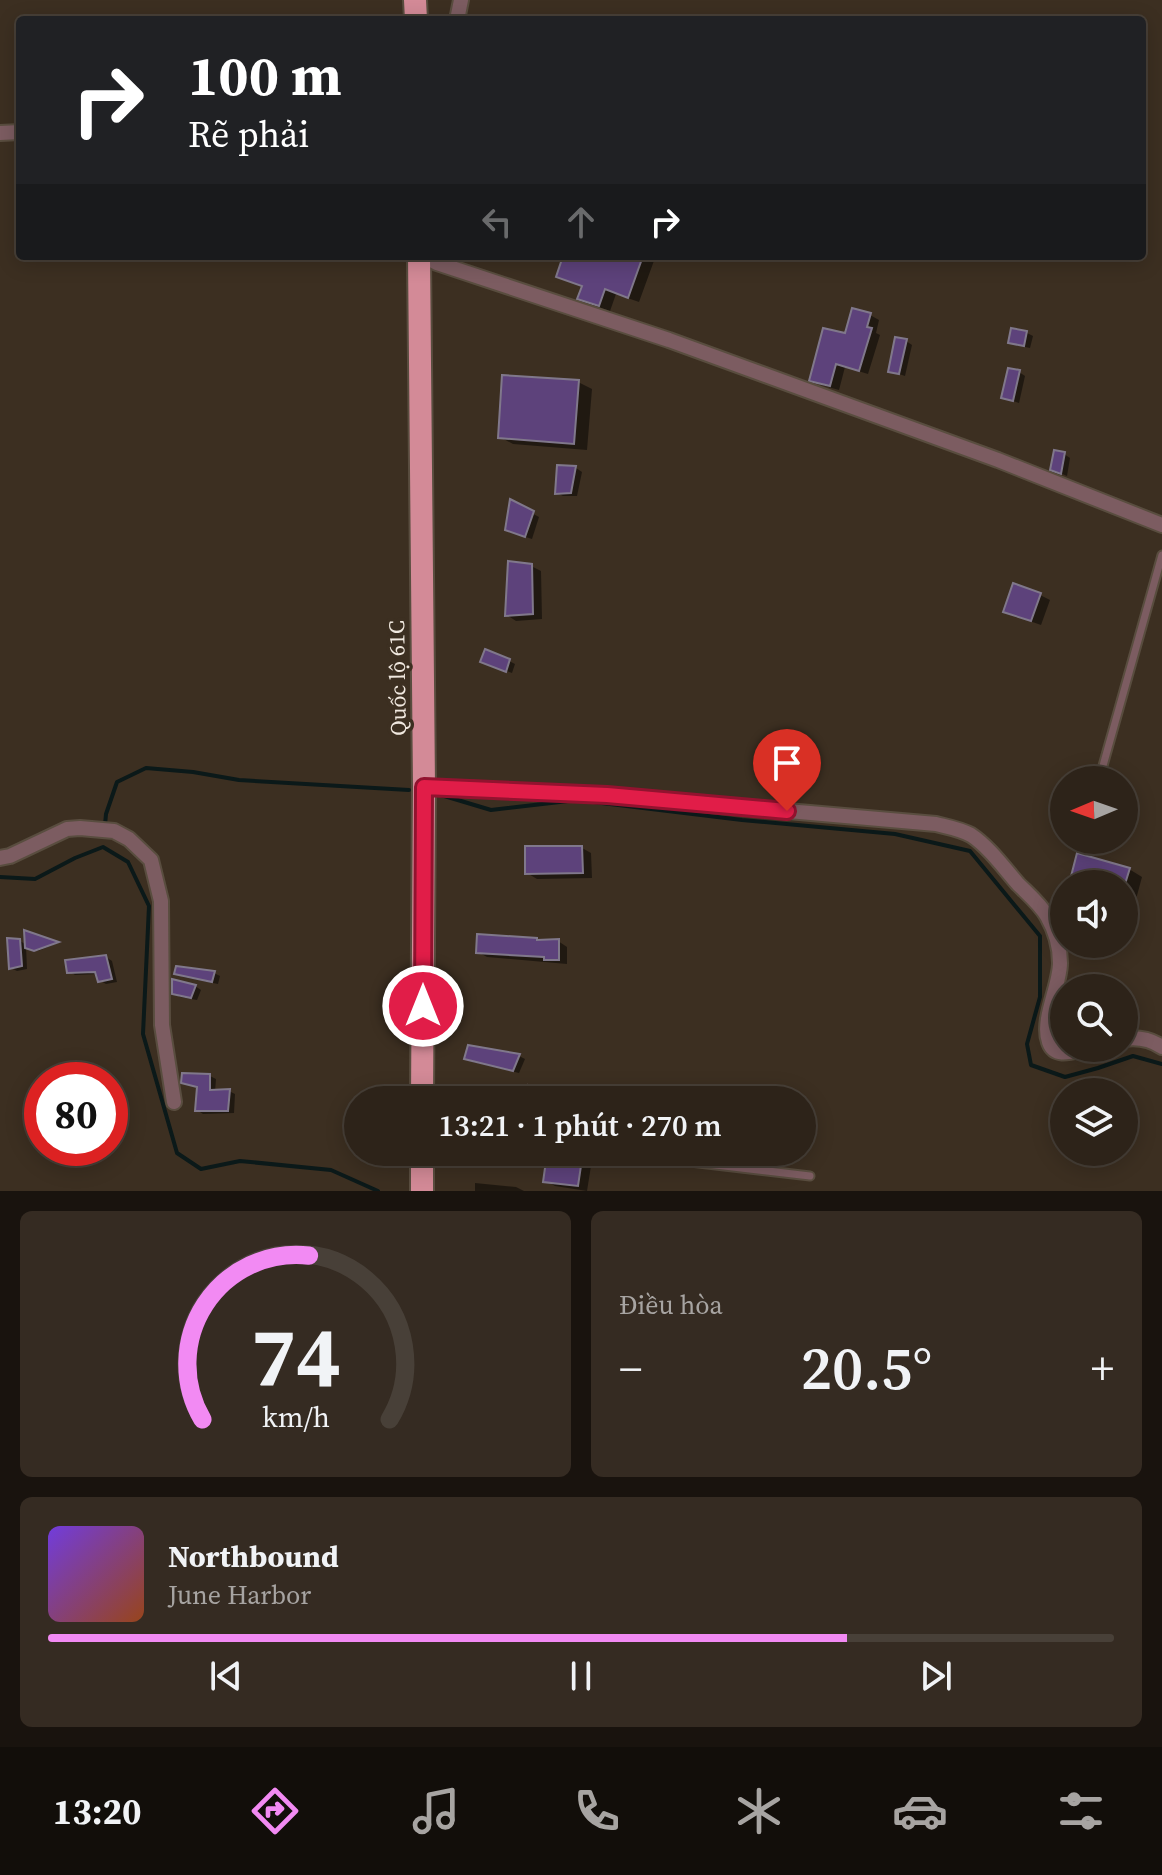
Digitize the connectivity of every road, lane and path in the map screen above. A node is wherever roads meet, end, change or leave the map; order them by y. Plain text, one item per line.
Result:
1 (429, 260) edge
2 (435, 260) edge
3 (1162, 525) edge
4 (1162, 555) edge
5 (1103, 766) edge
6 (424, 787) junction
7 (0, 858) edge
8 (1058, 974) edge
9 (1050, 1013) edge
10 (1138, 1038) edge
11 (1050, 1046) edge
12 (1162, 1047) edge
13 (422, 1086) edge
14 (174, 1102) dead end
15 (422, 1166) edge
16 (725, 1166) edge
17 (810, 1176) dead end
18 (422, 1191) edge

1 - 6 highway, Quốc lộ 61C
2 - 3 street
4 - 5 lane
6 - 8 street
6 - 13 highway, Quốc lộ 61C
7 - 14 street
9 - 11 street
10 - 12 street
15 - 18 highway
16 - 17 lane

